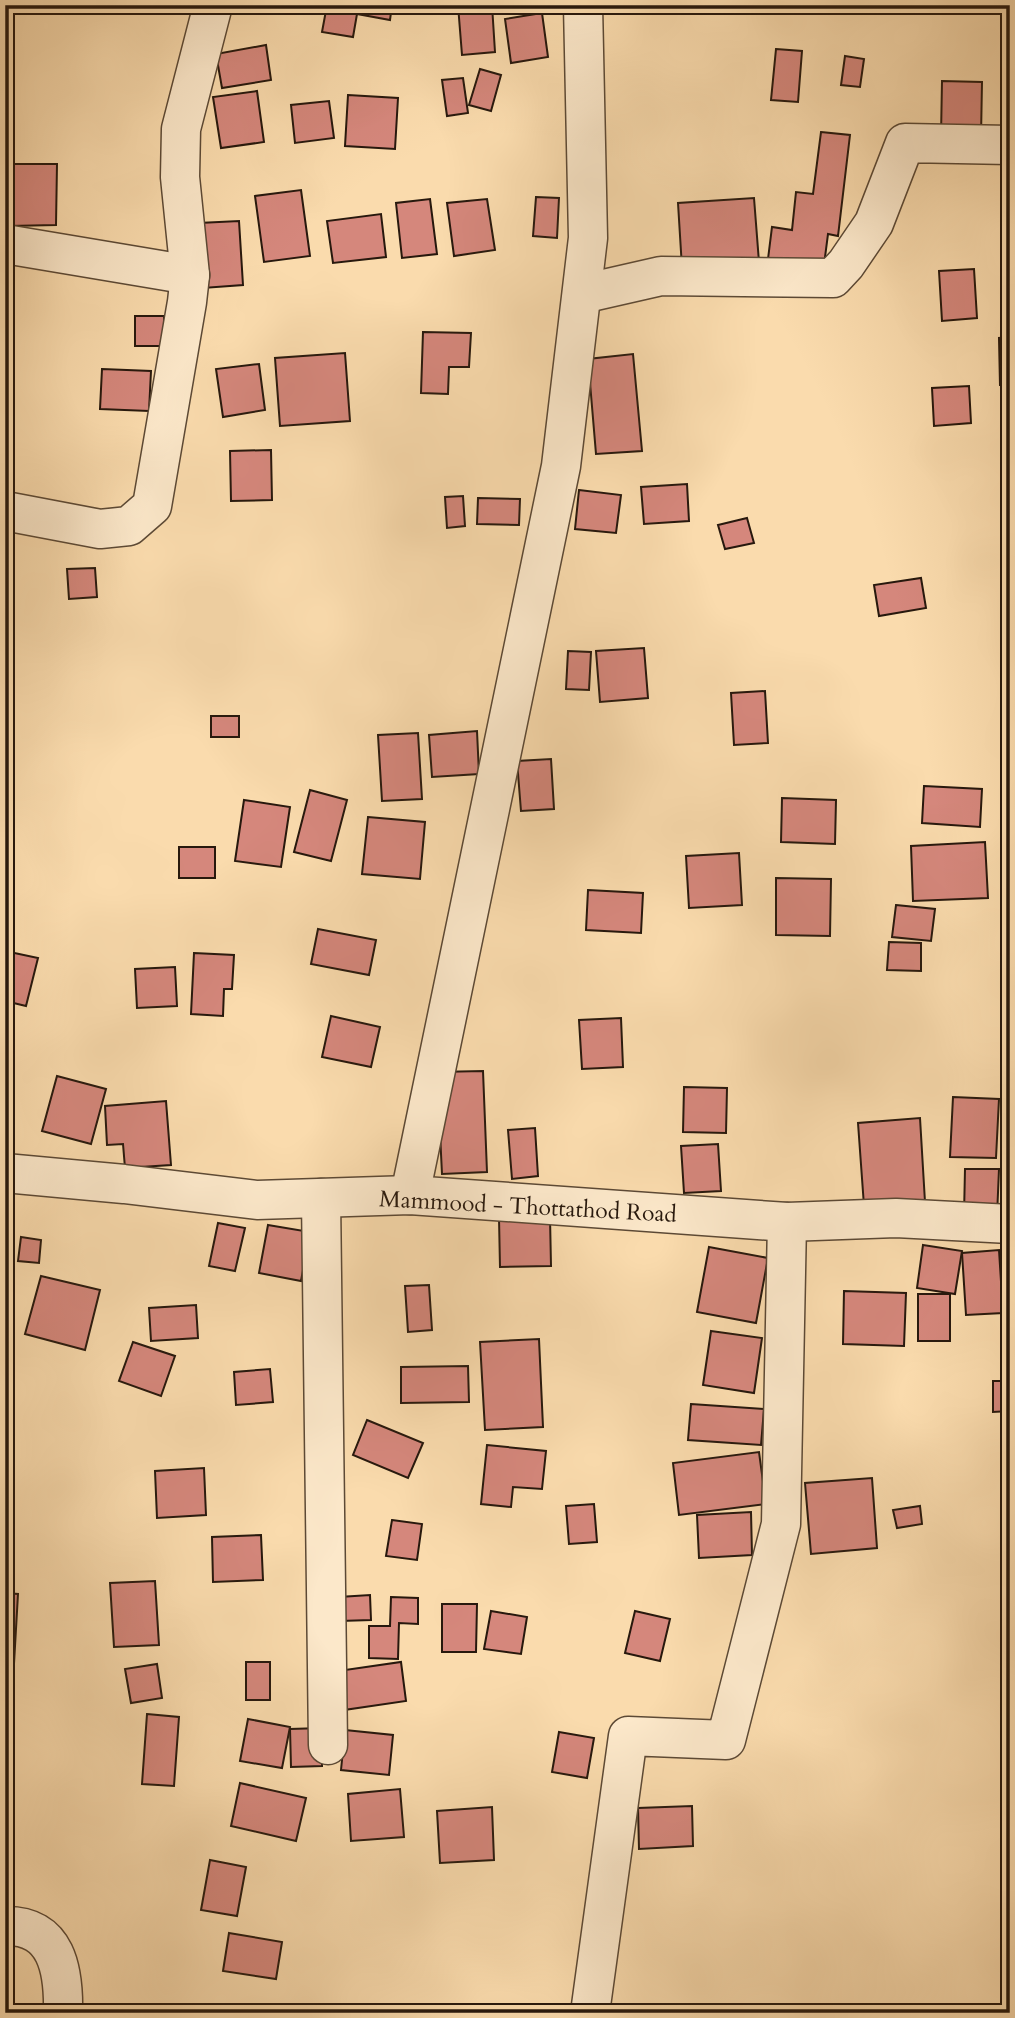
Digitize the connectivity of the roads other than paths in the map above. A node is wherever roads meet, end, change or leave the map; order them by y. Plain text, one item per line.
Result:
1 (213, 5) edge
2 (583, 5) edge
3 (1010, 145) edge
4 (5, 244) edge
5 (190, 275) junction
6 (582, 294) junction
7 (5, 511) edge
8 (5, 1173) edge
9 (410, 1195) junction
10 (321, 1198) junction
11 (787, 1222) junction
12 (1010, 1224) edge
13 (328, 1745) dead end
14 (5, 1926) edge
15 (62, 2013) edge
16 (590, 2013) edge

1 - 5 street
2 - 6 street
3 - 6 street
4 - 5 street
5 - 7 street
6 - 9 street
8 - 10 street, Mammood - Thottathod Road
9 - 10 street, Mammood - Thottathod Road
9 - 11 street, Mammood - Thottathod Road
10 - 13 street
11 - 12 street, Mammood - Thottathod Road
11 - 16 street
14 - 15 street

